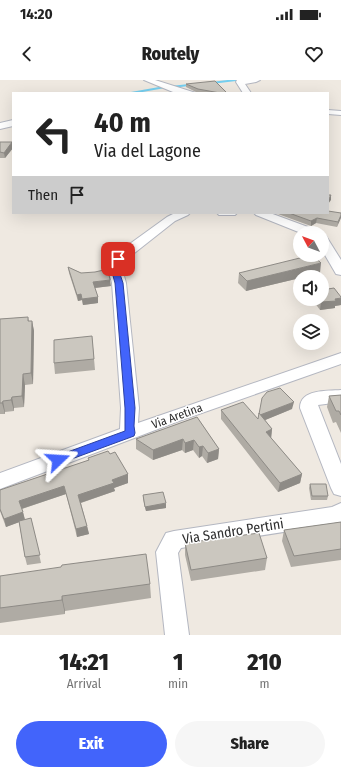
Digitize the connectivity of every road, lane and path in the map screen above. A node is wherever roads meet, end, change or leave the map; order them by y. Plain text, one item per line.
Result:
1 (148, 80) edge
2 (256, 80) edge
3 (170, 88) junction
4 (153, 92) dead end
5 (188, 92) edge
6 (246, 92) edge
7 (329, 112) edge
8 (341, 113) edge
9 (12, 123) edge
10 (0, 126) edge
11 (182, 214) edge
12 (263, 214) edge
13 (294, 226) edge
14 (329, 251) edge
15 (341, 271) edge
16 (338, 361) edge
17 (341, 396) edge
18 (130, 433) junction
19 (0, 481) edge
20 (341, 488) edge
21 (341, 512) edge
22 (177, 635) edge

1 - 3 street
2 - 6 street
3 - 4 street
3 - 5 street
7 - 8 street
9 - 10 street
11 - 18 street
12 - 13 street
14 - 15 street
16 - 18 street, Via Aretina
17 - 20 street
18 - 19 street, Via Aretina
21 - 22 street, Via Sandro Pertini

